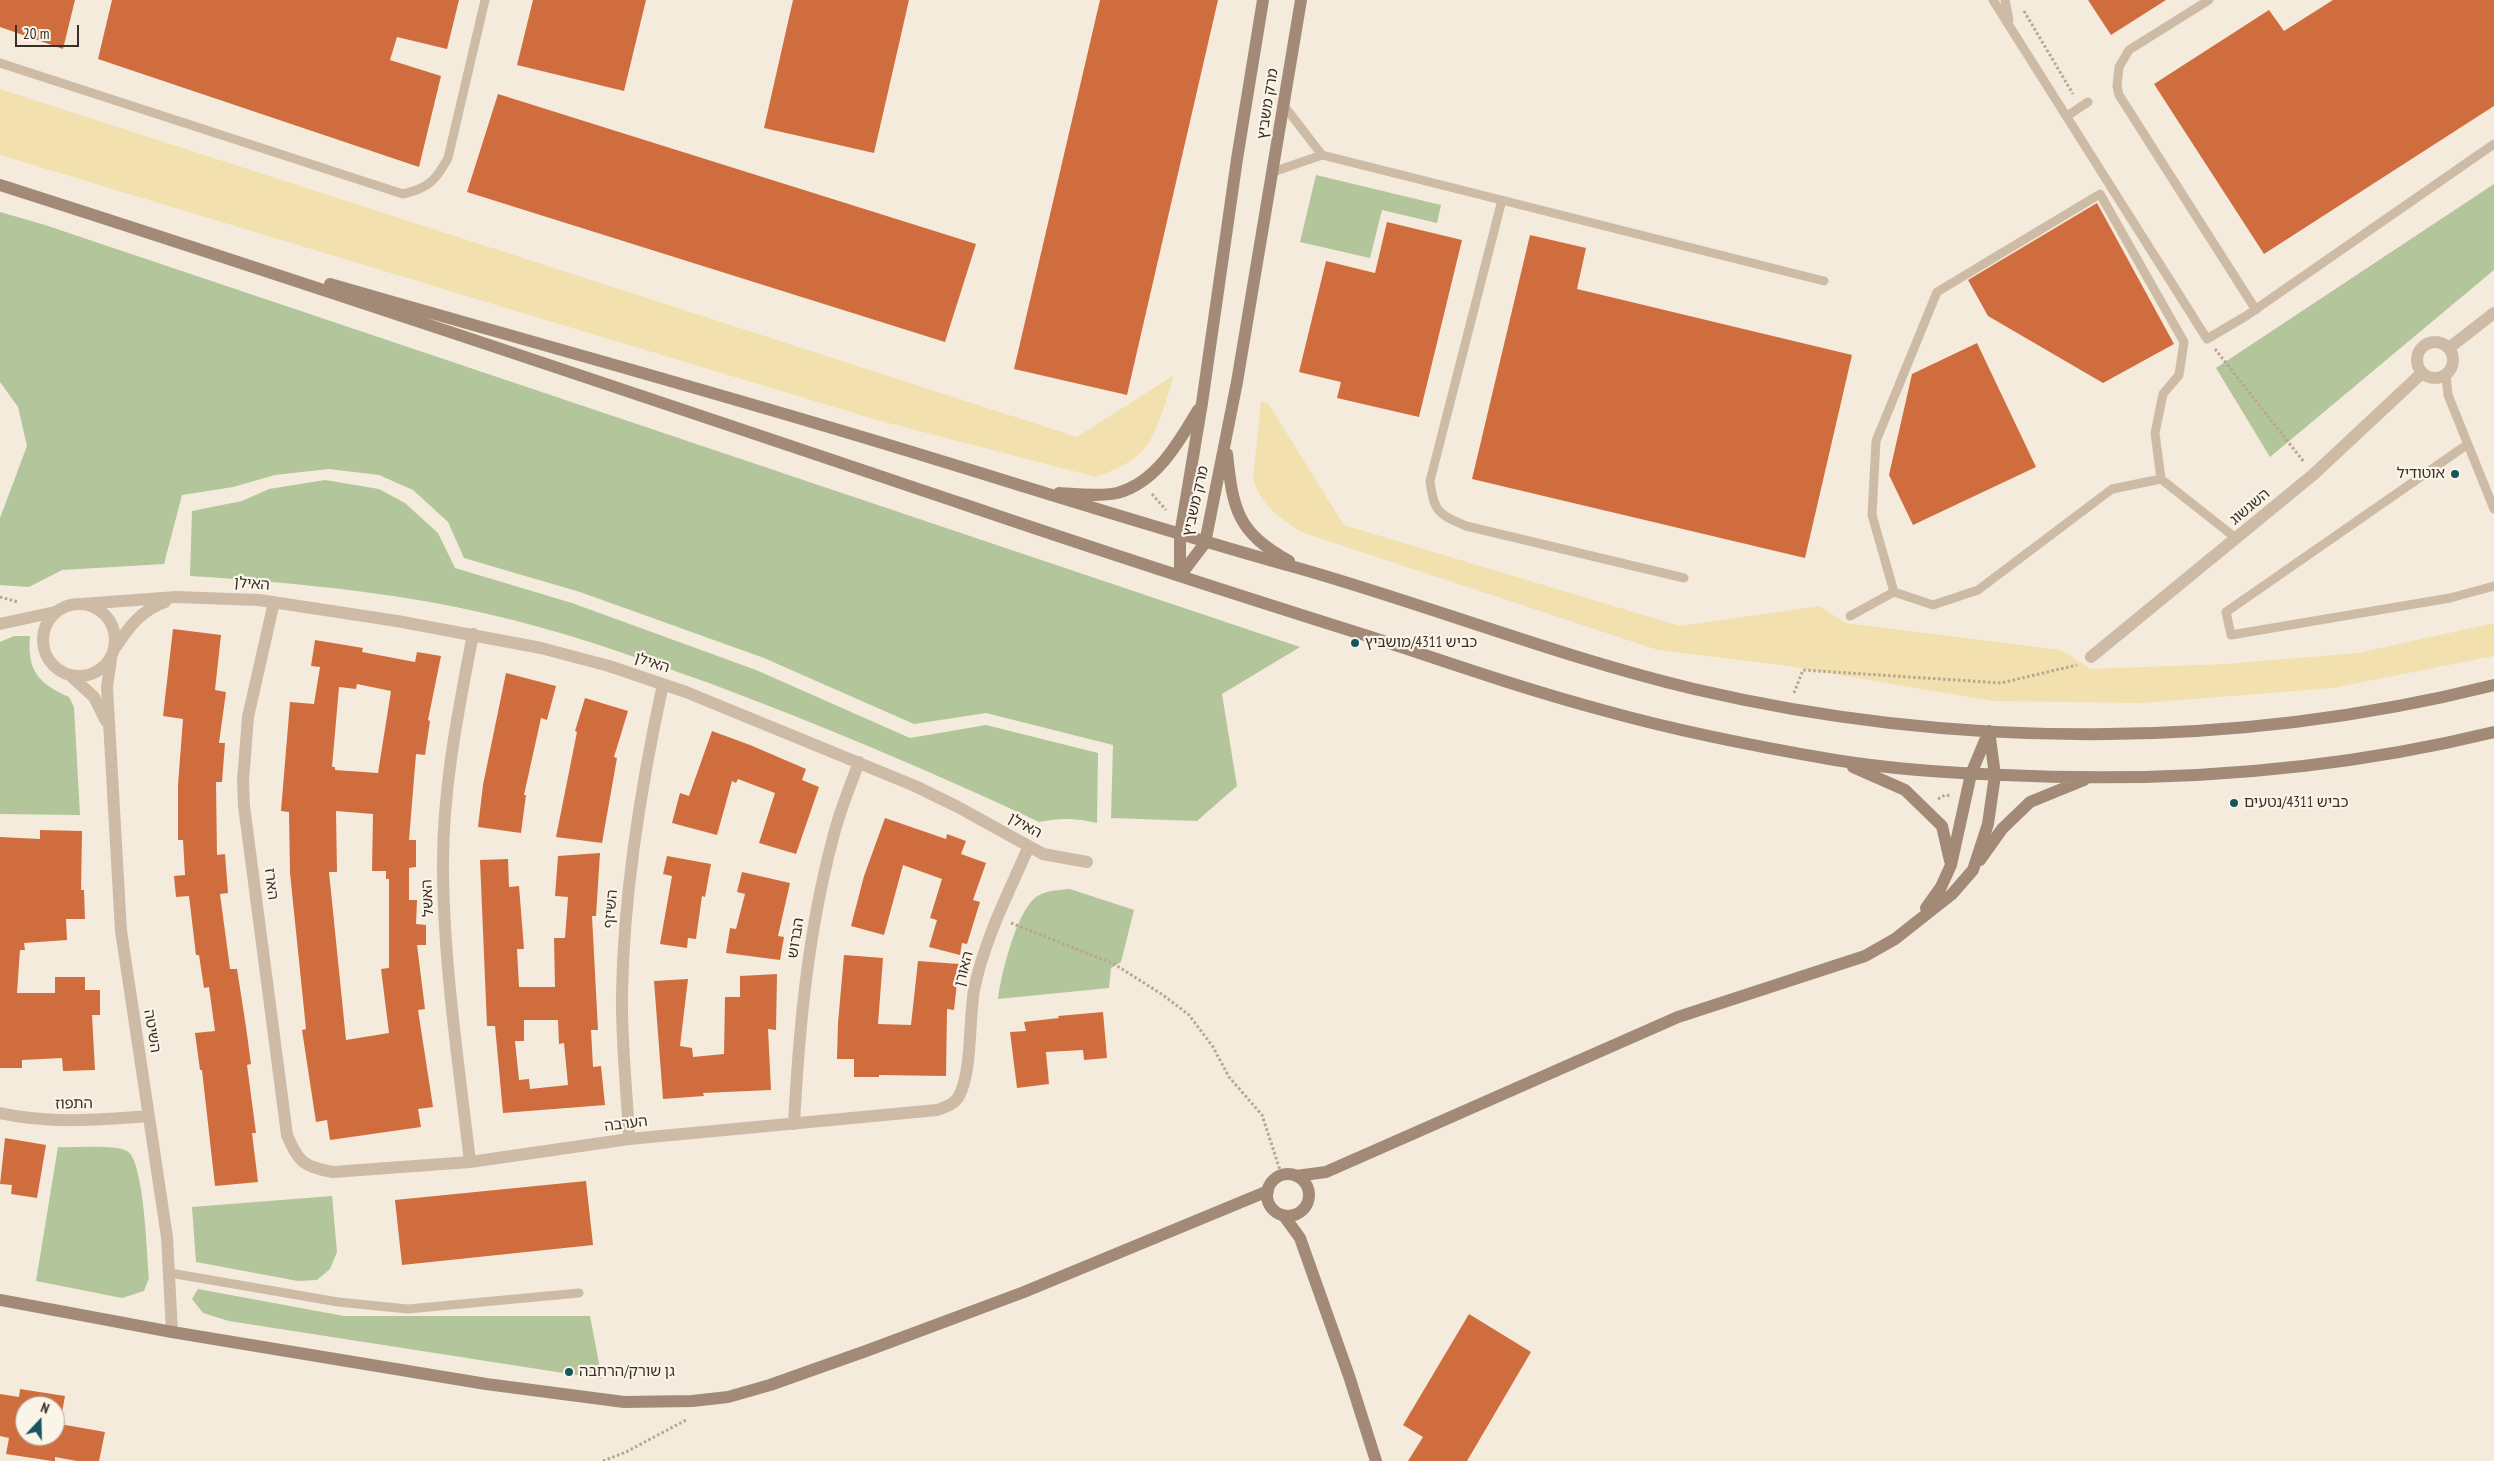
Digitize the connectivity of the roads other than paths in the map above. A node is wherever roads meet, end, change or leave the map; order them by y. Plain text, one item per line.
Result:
1 (485, 0) edge
2 (1264, 0) edge
3 (1301, 0) edge
4 (1993, 0) edge
5 (2005, 0) edge
6 (2209, 0) edge
7 (2010, 25) junction
8 (0, 63) edge
9 (2088, 102) dead end
10 (1285, 107) junction
11 (2067, 116) junction
12 (2494, 144) edge
13 (1322, 155) junction
14 (1273, 172) junction
15 (0, 185) edge
16 (1502, 200) junction
17 (125, 225) junction
18 (1824, 281) dead end
19 (2256, 310) junction
20 (2494, 313) edge
21 (2449, 348) junction
22 (2422, 373) junction
23 (2446, 375) junction
24 (1202, 403) junction
25 (1226, 442) junction
26 (2468, 444) junction
27 (2161, 479) junction
28 (1040, 492) junction
29 (2494, 509) edge
30 (1180, 535) junction
31 (2237, 539) junction
32 (1205, 543) junction
33 (1306, 571) junction
34 (1180, 576) junction
35 (1684, 578) dead end
36 (2494, 586) edge
37 (1894, 592) junction
38 (176, 597) junction
39 (274, 602) junction
40 (82, 604) junction
41 (55, 612) junction
42 (1850, 616) dead end
43 (0, 624) edge
44 (473, 634) junction
45 (113, 654) junction
46 (2091, 657) dead end
47 (71, 676) junction
48 (663, 684) junction
49 (2494, 686) edge
50 (1989, 731) junction
51 (2494, 732) edge
52 (111, 733) junction
53 (1839, 760) junction
54 (859, 762) junction
55 (1971, 774) junction
56 (1995, 775) junction
57 (2088, 778) junction
58 (1029, 846) junction
59 (1087, 862) dead end
60 (1951, 865) junction
61 (1972, 870) junction
62 (1918, 919) junction
63 (952, 1104) joint
64 (0, 1114) edge
65 (149, 1116) junction
66 (794, 1124) junction
67 (629, 1139) junction
68 (470, 1162) junction
69 (305, 1165) joint
70 (1326, 1172) junction
71 (1296, 1176) junction
72 (1268, 1191) junction
73 (1310, 1193) junction
74 (1249, 1200) junction
75 (1269, 1204) junction
76 (1303, 1211) junction
77 (1284, 1216) junction
78 (1300, 1238) junction
79 (170, 1273) junction
80 (579, 1294) dead end
81 (0, 1300) edge
82 (172, 1332) junction
83 (1376, 1461) edge

1 - 8 lane
2 - 24 main road, מרק משביץ
3 - 10 main road, מרק משביץ
4 - 7 lane
5 - 7 lane
6 - 19 lane
7 - 11 lane
9 - 11 lane
10 - 13 lane
10 - 14 main road, מרק משביץ
11 - 19 lane
12 - 19 lane
13 - 14 lane
13 - 16 lane
14 - 25 main road, מרק משביץ
15 - 17 main road
16 - 18 lane
16 - 35 lane
17 - 28 main road
17 - 34 main road
20 - 21 street
21 - 22 street
21 - 23 street
22 - 23 street
22 - 31 street, השגשוג
23 - 26 lane
24 - 28 main road
24 - 30 main road, מרק משביץ
25 - 32 main road, מרק משביץ
25 - 33 main road
26 - 29 lane
26 - 36 lane
27 - 31 lane
27 - 37 lane
27 - 37 lane
28 - 30 main road
30 - 32 main road
30 - 34 main road, מרק משביץ
31 - 46 street, השגשוג
32 - 33 main road
32 - 34 main road, מרק משביץ
33 - 50 main road
34 - 53 main road
37 - 42 lane
38 - 39 street, האילן
38 - 40 street, האילן
38 - 45 street, האילן
39 - 44 street, האילן
39 - 69 street, הארז
40 - 41 street
40 - 45 street
41 - 43 street
41 - 47 street
44 - 48 street, האילן
44 - 68 street, האשל
45 - 47 street
45 - 52 street, השיטה
47 - 52 street, השיטה
48 - 54 street, האילן
48 - 67 street, השיזף
49 - 50 main road
50 - 55 main road
50 - 56 main road
51 - 57 main road
52 - 65 street, השיטה
53 - 55 main road
53 - 60 main road
54 - 58 street, האילן
54 - 66 street, הברוש
55 - 56 main road
55 - 60 main road
56 - 57 main road
56 - 61 main road
57 - 61 main road
58 - 59 street, האילן
58 - 63 street, האורן
60 - 62 main road
61 - 62 main road
62 - 70 main road
63 - 66 street, הערבה
64 - 65 street, התפוז
65 - 79 street, השיטה
66 - 67 street, הערבה
67 - 68 street, הערבה
68 - 69 street, הערבה
70 - 71 main road
70 - 73 main road
71 - 72 main road
71 - 73 main road
72 - 74 main road
72 - 75 main road
73 - 76 main road
74 - 75 main road
74 - 82 main road
75 - 77 main road
76 - 77 main road
76 - 78 main road
77 - 78 main road
78 - 83 main road
79 - 80 lane
79 - 82 street, השיטה
81 - 82 main road

